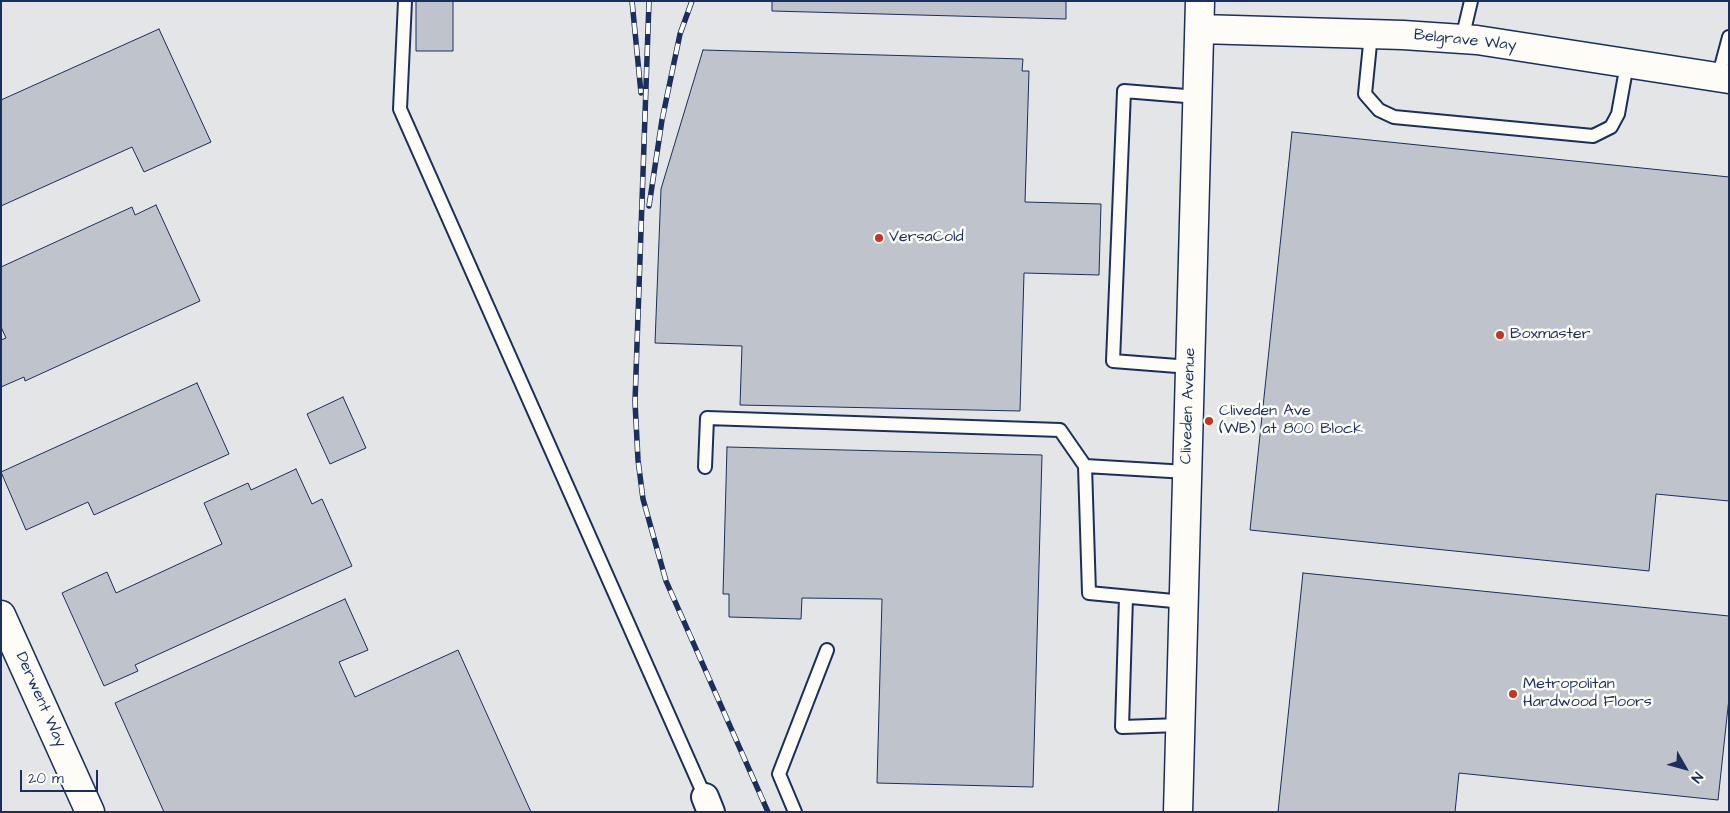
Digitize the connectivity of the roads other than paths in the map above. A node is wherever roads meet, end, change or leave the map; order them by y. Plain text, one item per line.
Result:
1 (405, 1) edge
2 (1200, 1) edge
3 (1471, 1) edge
4 (1200, 29) junction
5 (1371, 34) junction
6 (1729, 37) edge
7 (1462, 39) junction
8 (1627, 64) junction
9 (1723, 78) edge
10 (1198, 97) junction
11 (1190, 367) junction
12 (1085, 466) junction
13 (705, 467) dead end
14 (1187, 472) junction
15 (1126, 597) junction
16 (1184, 602) junction
17 (1, 615) edge
18 (827, 650) dead end
19 (1180, 725) junction
20 (708, 805) edge
21 (90, 812) edge
22 (794, 812) edge
23 (1178, 812) edge

1 - 20 lane
2 - 4 street, Cliveden Avenue
3 - 7 lane
4 - 5 street, Belgrave Way
4 - 10 street, Cliveden Avenue
5 - 7 street, Belgrave Way
5 - 8 lane
6 - 9 lane
7 - 8 street, Belgrave Way
8 - 9 street, Belgrave Way
10 - 11 street, Cliveden Avenue
10 - 11 lane
11 - 14 street, Cliveden Avenue
12 - 13 lane
12 - 14 lane
12 - 15 lane
14 - 16 street, Cliveden Avenue
15 - 16 lane
15 - 19 lane
16 - 19 street, Cliveden Avenue
17 - 21 street, Derwent Way
18 - 22 lane
19 - 23 street, Cliveden Avenue

